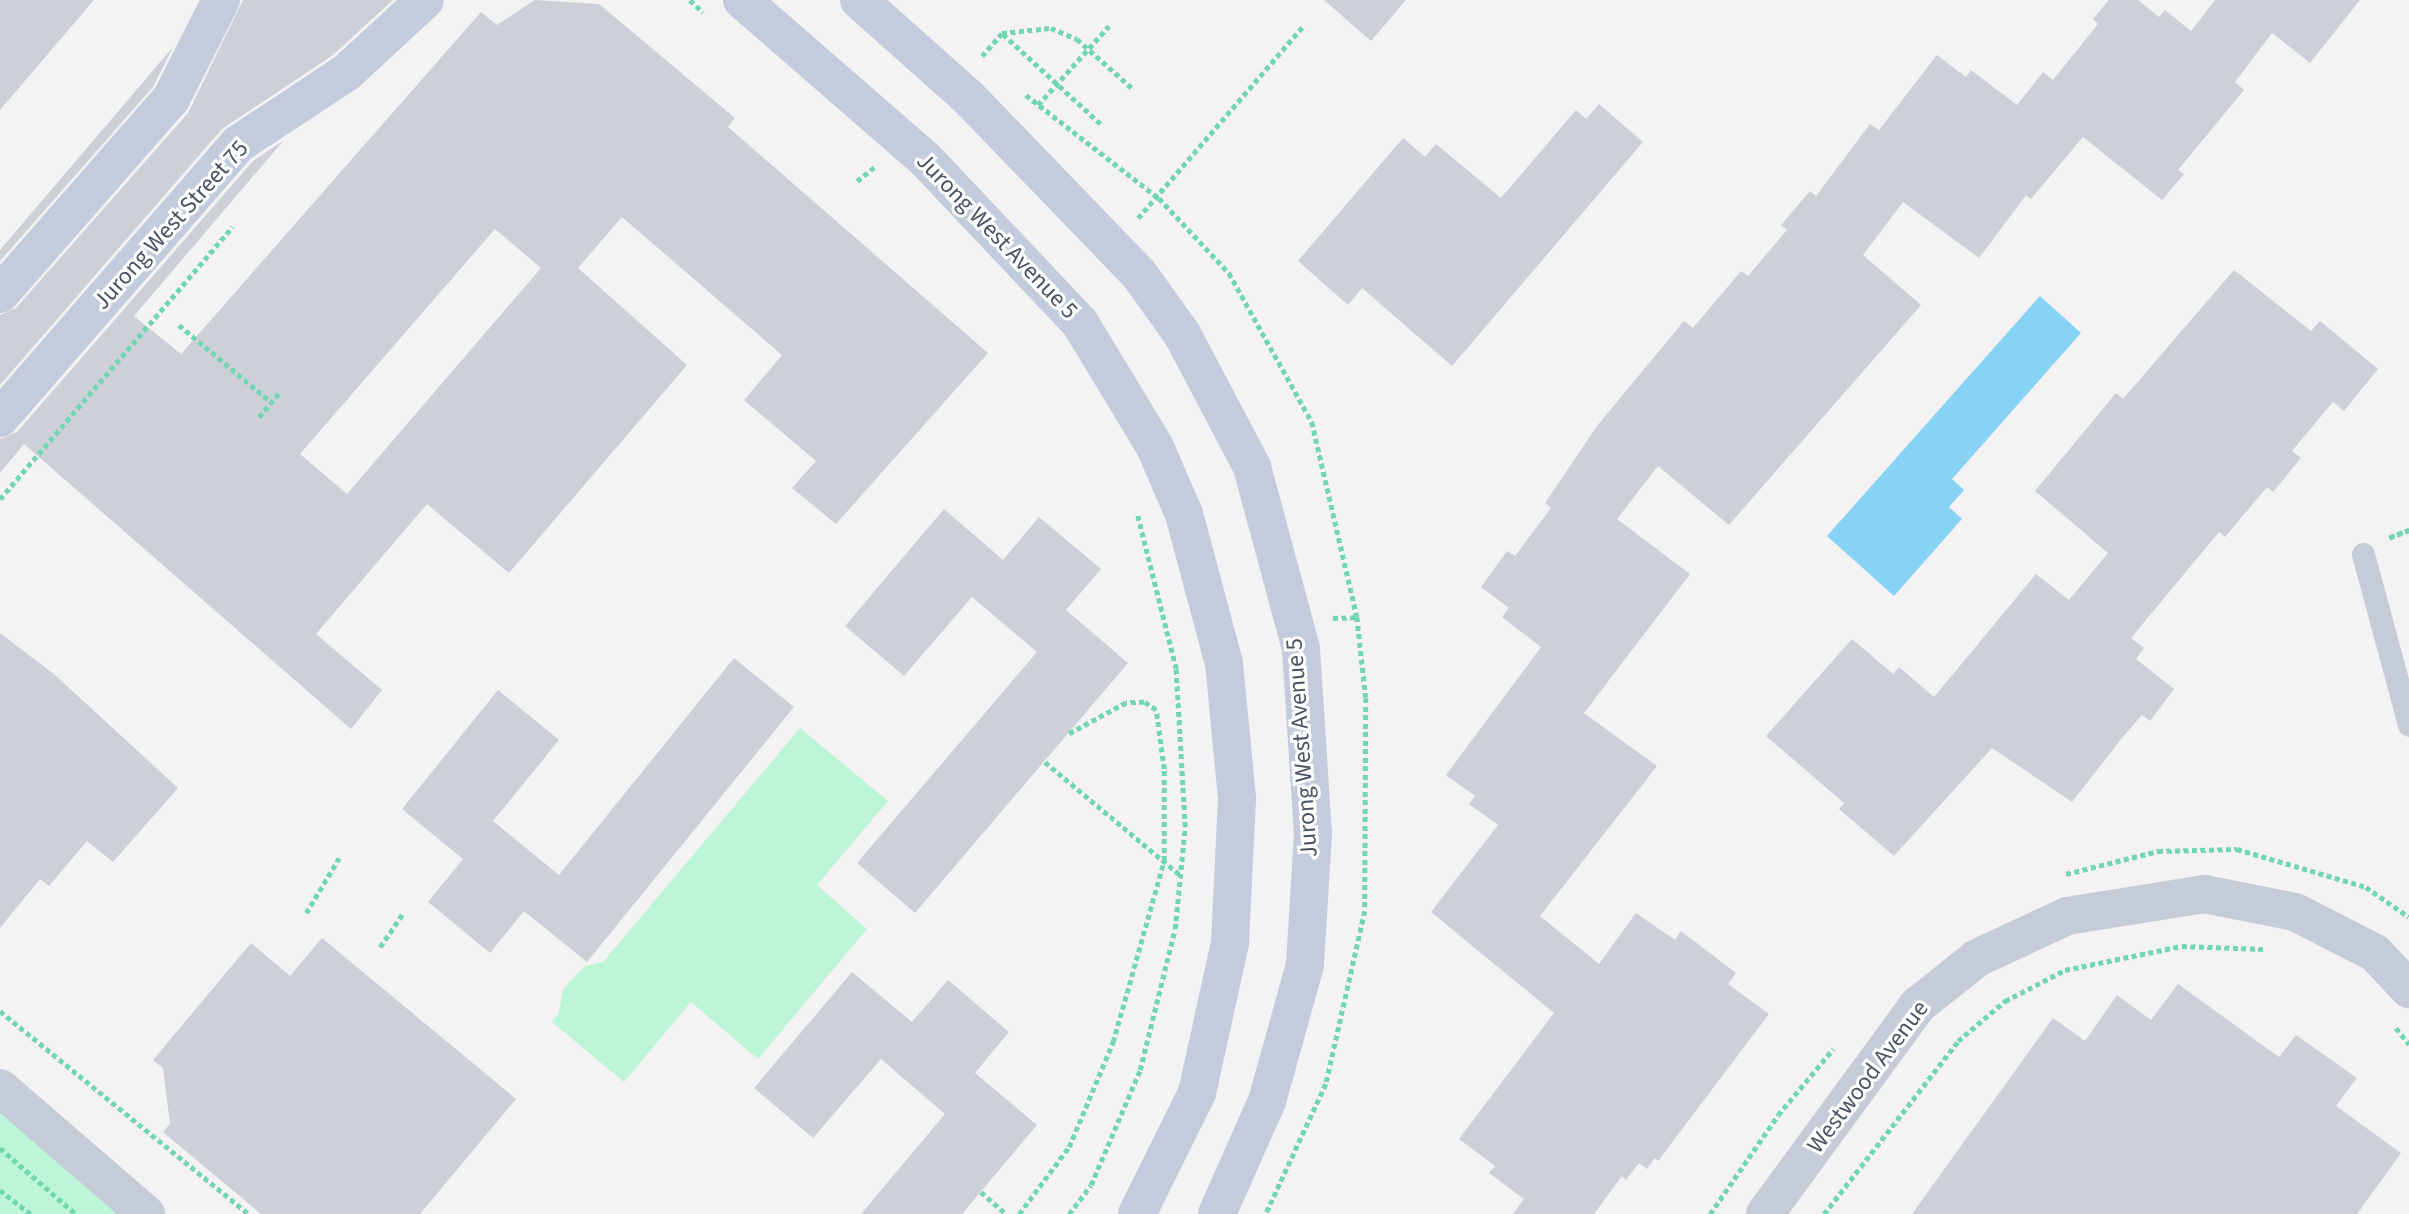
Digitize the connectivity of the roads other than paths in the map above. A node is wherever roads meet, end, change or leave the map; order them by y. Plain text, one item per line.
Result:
1 (221, 0) edge
2 (425, 0) edge
3 (742, 0) edge
4 (859, 0) edge
5 (0, 295) edge
6 (0, 418) edge
7 (2371, 548) road end
8 (2409, 725) edge
9 (2409, 989) edge
10 (0, 1088) edge
11 (146, 1214) edge
12 (1137, 1214) edge
13 (1217, 1214) edge
14 (1765, 1214) edge

1 - 5 street
2 - 6 street, Jurong West Street 75
3 - 12 street, Jurong West Avenue 5
4 - 13 street, Jurong West Avenue 5
7 - 8 lane
9 - 14 street, Westwood Avenue
10 - 11 street

